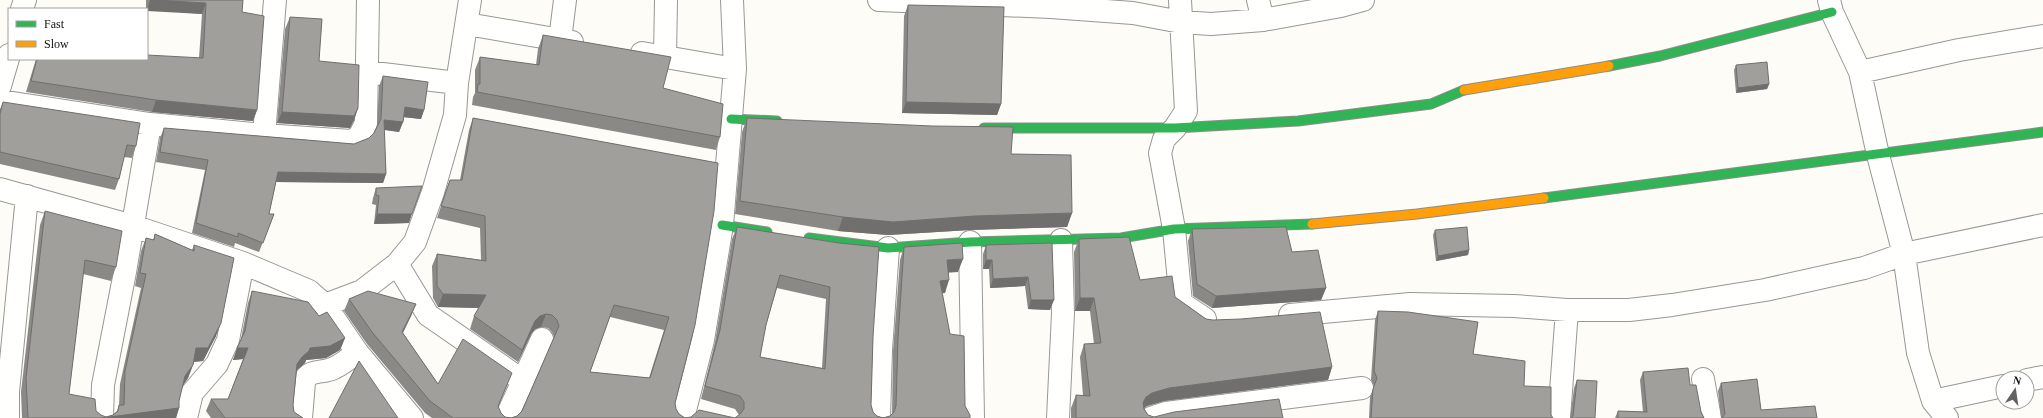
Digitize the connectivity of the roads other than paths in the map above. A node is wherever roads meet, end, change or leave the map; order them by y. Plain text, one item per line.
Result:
1 (275, 0) edge
2 (368, 0) edge
3 (470, 0) edge
4 (566, 0) edge
5 (666, 0) edge
6 (732, 0) edge
7 (879, 0) edge
8 (1180, 0) edge
9 (1363, 0) edge
10 (1831, 6) edge
11 (1260, 10) edge
12 (1181, 22) junction
13 (467, 24) junction
14 (2043, 36) edge
15 (560, 40) junction
16 (590, 45) edge
17 (620, 50) edge
18 (665, 57) junction
19 (8, 58) edge
20 (735, 69) junction
21 (366, 72) junction
22 (1860, 72) junction
23 (457, 83) junction
24 (0, 86) edge
25 (0, 101) edge
26 (455, 115) junction
27 (478, 119) edge
28 (731, 119) junction
29 (786, 121) edge
30 (150, 124) junction
31 (976, 128) edge
32 (1175, 128) junction
33 (2043, 132) edge
34 (264, 135) junction
35 (1878, 155) junction
36 (704, 161) edge
37 (727, 165) junction
38 (0, 189) edge
39 (27, 196) junction
40 (2043, 224) edge
41 (133, 226) junction
42 (722, 226) junction
43 (1174, 229) junction
44 (776, 233) edge
45 (798, 237) edge
46 (1061, 240) junction
47 (970, 242) junction
48 (888, 248) junction
49 (1904, 254) junction
50 (243, 263) junction
51 (397, 264) junction
52 (325, 305) junction
53 (1567, 310) junction
54 (1268, 317) edge
55 (1222, 321) edge
56 (542, 339) dead end
57 (357, 352) junction
58 (1703, 379) dead end
59 (523, 381) junction
60 (1362, 388) dead end
61 (1995, 388) edge
62 (4, 392) edge
63 (1933, 401) junction
64 (691, 414) edge
65 (8, 418) edge
66 (102, 418) edge
67 (186, 418) edge
68 (301, 418) edge
69 (412, 418) edge
70 (506, 418) edge
71 (879, 418) edge
72 (973, 418) edge
73 (1058, 418) edge
74 (1152, 418) edge
75 (1559, 418) edge
76 (1710, 418) edge
77 (1947, 418) edge

1 - 34 street
2 - 21 street
3 - 13 street
4 - 15 street
5 - 18 street
6 - 20 street
7 - 12 street
8 - 12 street
9 - 11 street
10 - 22 street
10 - 32 street
11 - 12 street
12 - 32 street
13 - 15 street
13 - 23 street
14 - 22 street
15 - 16 street
17 - 18 street
18 - 20 street
19 - 24 street
20 - 28 street
21 - 23 street
21 - 34 street
22 - 35 street
23 - 26 street
25 - 30 street
26 - 27 street
26 - 51 street
28 - 29 street
28 - 37 street
30 - 34 street
30 - 41 street
31 - 32 street
32 - 43 street
33 - 35 street
35 - 43 street
35 - 49 street
36 - 37 street
37 - 42 street
38 - 39 street
39 - 41 street
39 - 62 street
40 - 49 street
41 - 50 street
41 - 66 street
42 - 44 street
42 - 64 street
43 - 46 street
43 - 55 street
45 - 48 street
46 - 47 street
46 - 73 street
47 - 48 street
47 - 72 street
48 - 71 street
49 - 53 street
49 - 63 street
50 - 52 street
50 - 67 street
51 - 52 street
51 - 59 street
52 - 57 street
53 - 54 street
53 - 75 street
56 - 59 street
57 - 68 street
57 - 69 street
58 - 76 street
59 - 70 street
60 - 74 street
61 - 63 street
62 - 65 street
63 - 77 street

